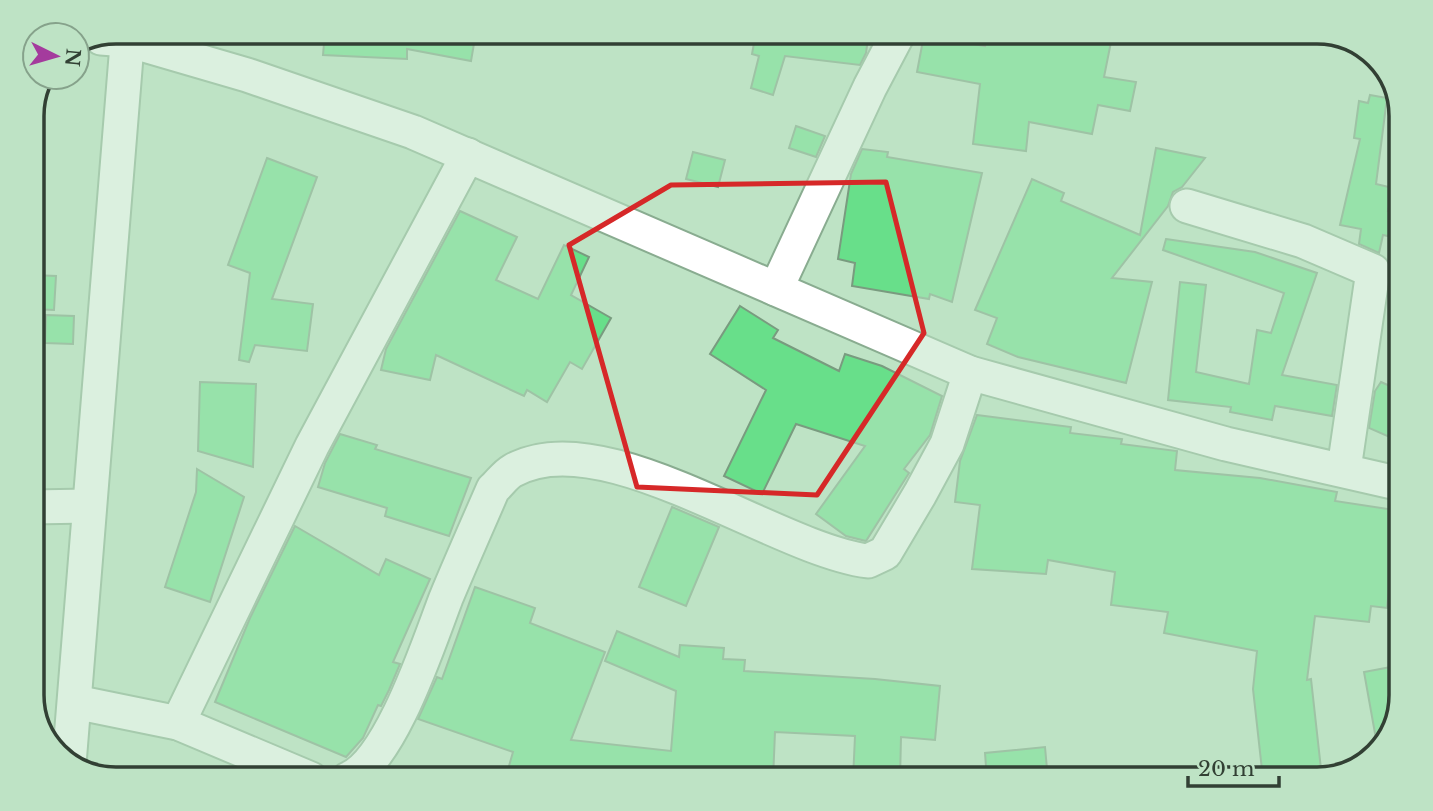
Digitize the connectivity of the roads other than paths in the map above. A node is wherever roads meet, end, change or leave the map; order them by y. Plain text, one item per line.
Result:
1 (118, 44) edge
2 (144, 44) edge
3 (893, 44) edge
4 (468, 155) junction
5 (1187, 206) dead end
6 (1387, 276) edge
7 (776, 289) junction
8 (970, 373) junction
9 (1345, 469) junction
10 (1389, 481) edge
11 (88, 506) junction
12 (44, 507) edge
13 (75, 702) junction
14 (177, 723) junction
15 (70, 751) edge
16 (282, 767) edge
17 (365, 767) edge

1 - 11 street
2 - 4 street
3 - 7 street
4 - 7 street
4 - 14 street
5 - 6 street
6 - 9 street
7 - 8 street
8 - 9 street
8 - 17 street
9 - 10 street
11 - 12 street
11 - 13 street
13 - 14 street
13 - 15 street
14 - 16 street

